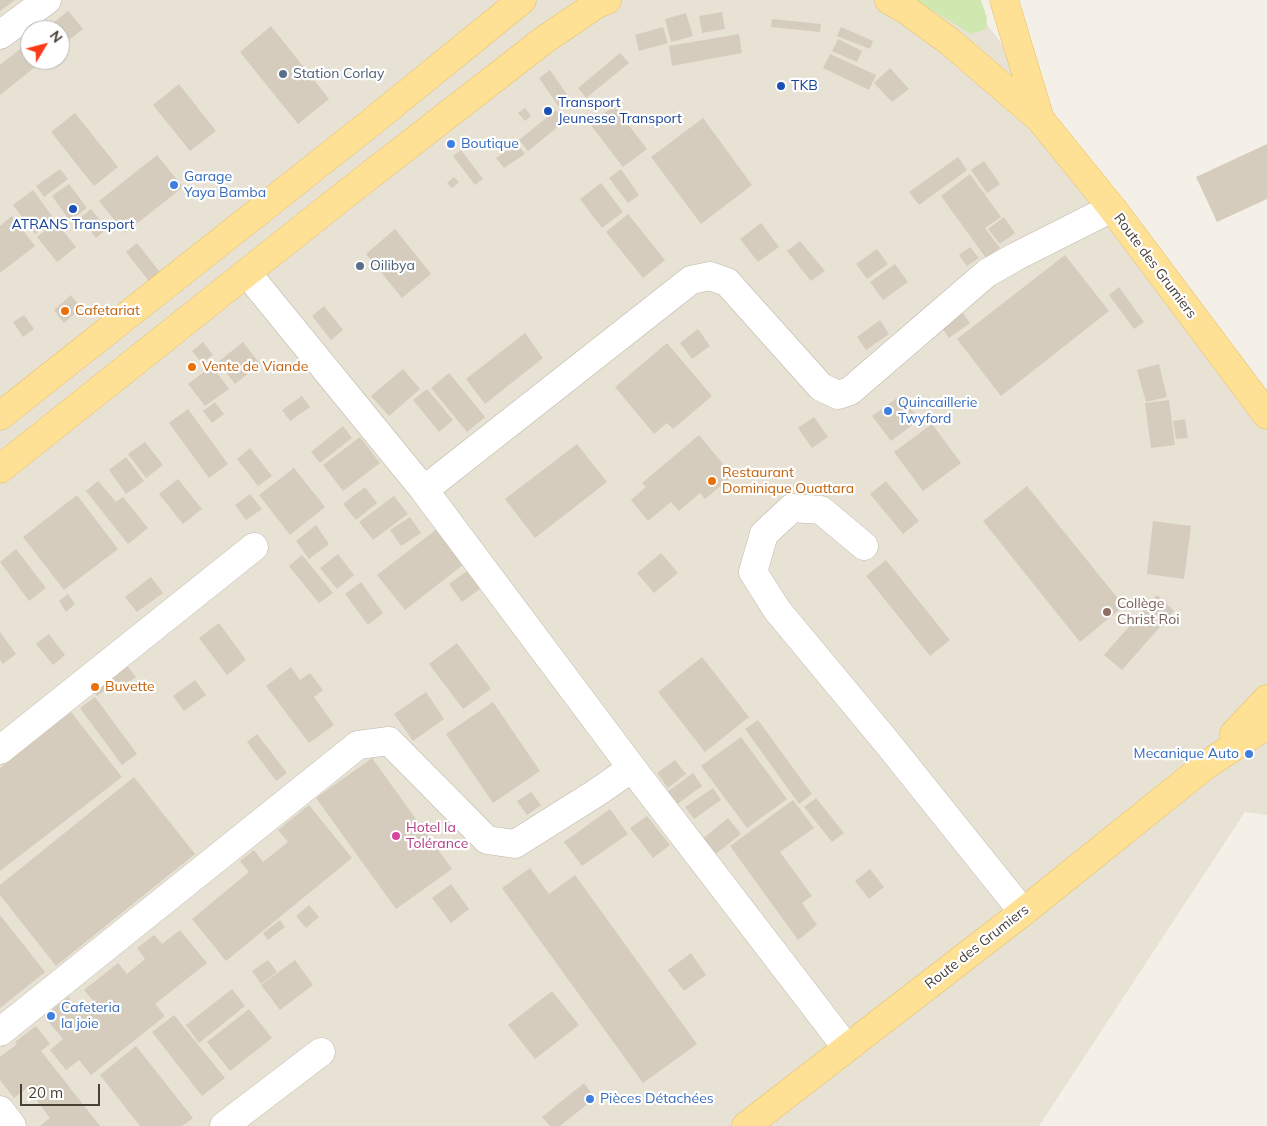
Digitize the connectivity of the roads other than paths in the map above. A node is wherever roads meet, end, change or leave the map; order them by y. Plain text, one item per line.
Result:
1 (47, 0) edge
2 (522, 0) edge
3 (607, 0) edge
4 (888, 0) edge
5 (1004, 0) edge
6 (0, 35) edge
7 (1040, 119) junction
8 (1112, 208) junction
9 (247, 273) junction
10 (1267, 415) edge
11 (0, 416) edge
12 (0, 469) edge
13 (424, 490) junction
14 (254, 546) dead end
15 (864, 546) dead end
16 (1267, 699) edge
17 (1267, 725) edge
18 (0, 750) edge
19 (1206, 765) junction
20 (632, 768) junction
21 (1023, 912) junction
22 (0, 1032) edge
23 (846, 1047) junction
24 (321, 1052) dead end
25 (0, 1110) edge
26 (12, 1126) edge
27 (224, 1126) edge
28 (746, 1126) edge

1 - 6 street
2 - 11 main road
3 - 9 main road
4 - 7 main road
5 - 7 main road
7 - 8 main road, Route des Grumiers
8 - 10 main road, Route des Grumiers
8 - 13 street
9 - 12 main road
9 - 13 street
13 - 20 street
14 - 18 street
15 - 21 street
16 - 19 main road
17 - 19 main road
19 - 21 main road, Route des Grumiers
20 - 22 street
20 - 23 street
21 - 23 main road, Route des Grumiers
23 - 28 main road, Route des Grumiers
24 - 27 street
25 - 26 street

